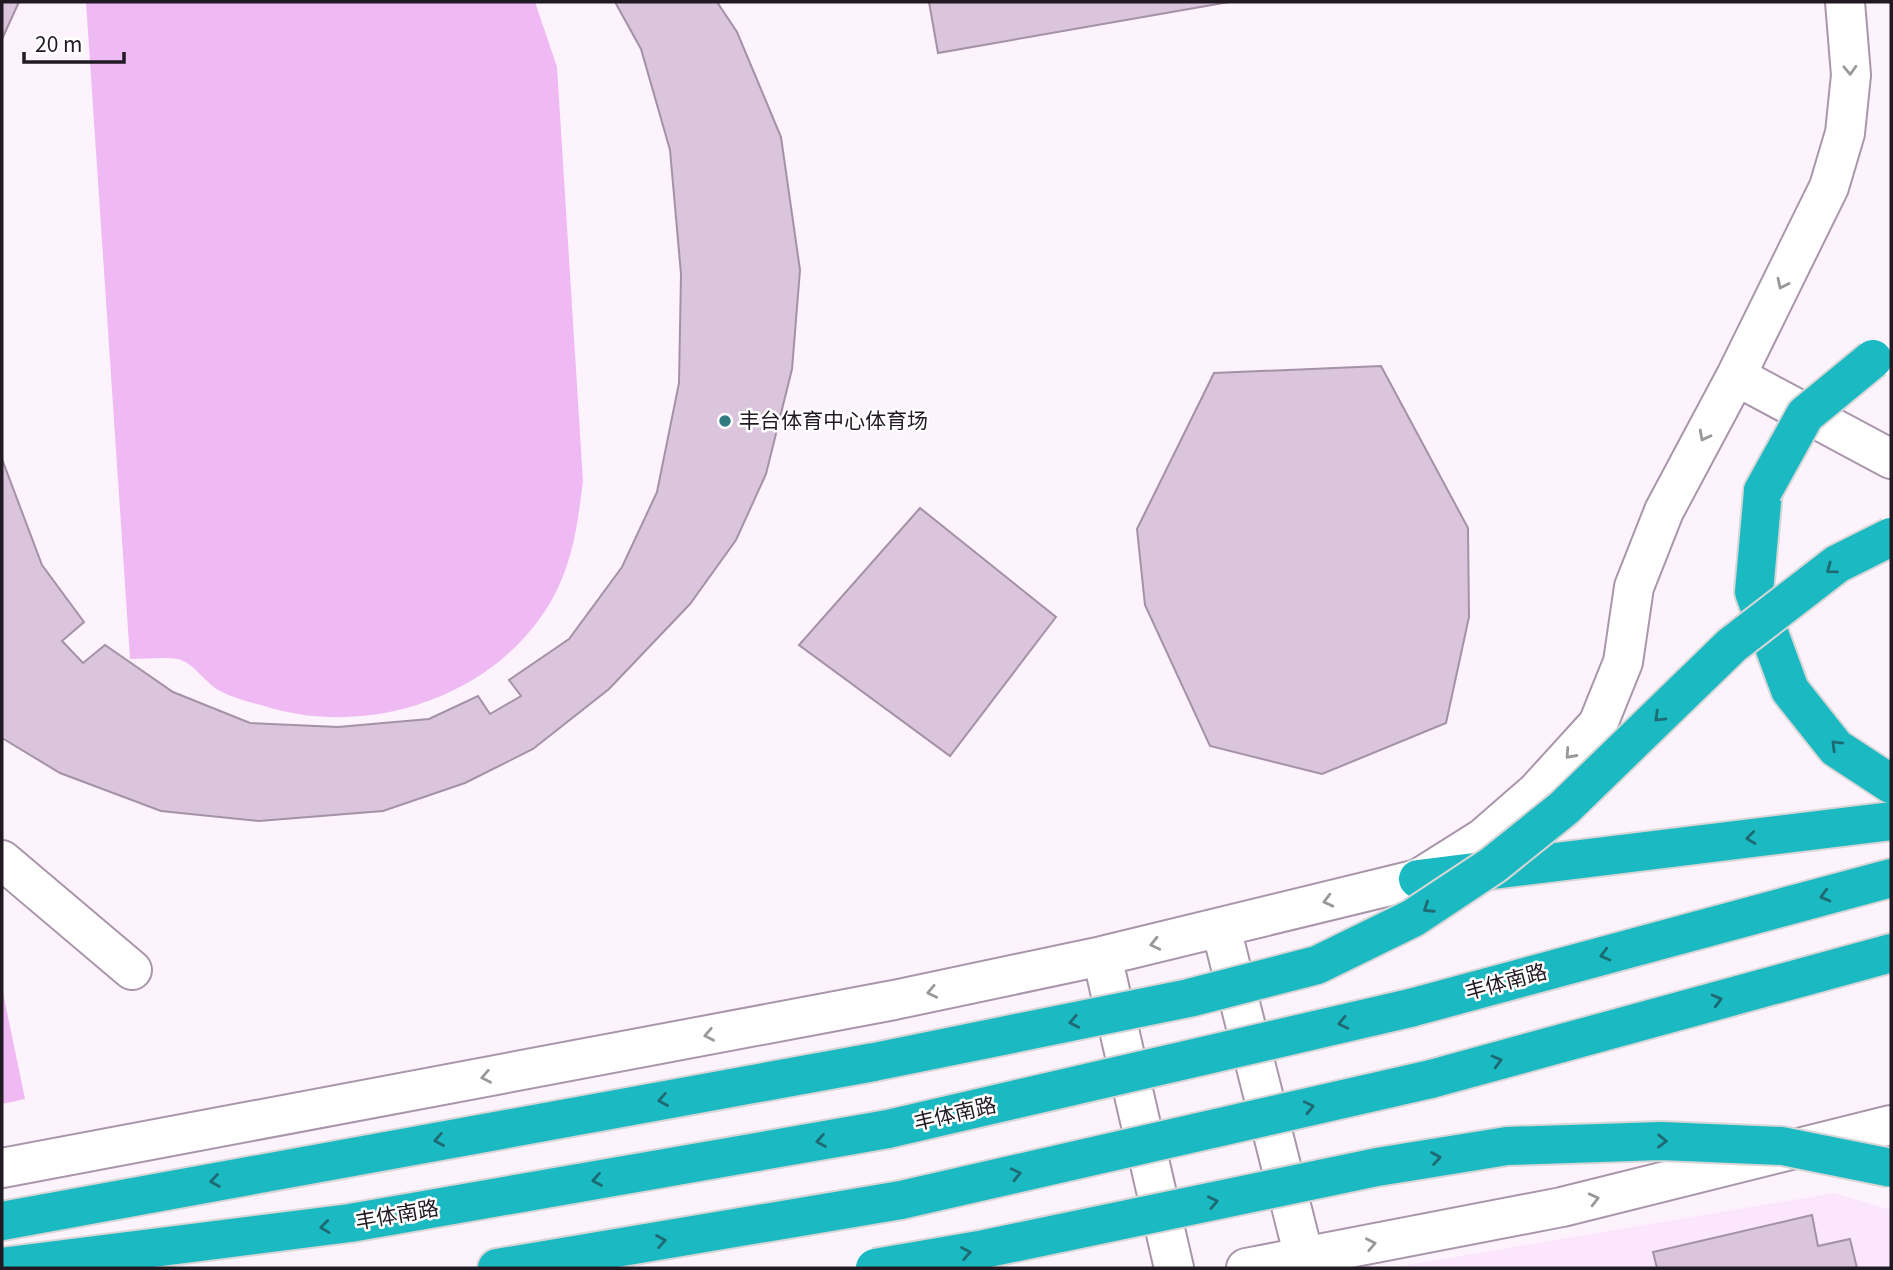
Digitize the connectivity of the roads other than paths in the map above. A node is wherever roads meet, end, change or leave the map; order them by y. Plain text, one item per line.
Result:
1 (1845, 2) edge
2 (1882, 356) edge
3 (1736, 376) junction
4 (1891, 458) edge
5 (1891, 537) edge
6 (1891, 784) edge
7 (1891, 821) edge
8 (2, 860) edge
9 (1891, 878) edge
10 (1418, 879) junction
11 (1221, 928) junction
12 (1891, 953) edge
13 (1102, 956) junction
14 (132, 970) dead end
15 (1891, 1125) edge
16 (2, 1168) edge
17 (1891, 1168) edge
18 (2, 1221) edge
19 (1304, 1257) junction
20 (2, 1267) edge
21 (497, 1268) edge
22 (875, 1268) edge
23 (1174, 1268) edge
24 (1246, 1268) edge

1 -> 3 street
6 -> 2 highway, bridge
3 - 4 street
3 -> 10 street
5 -> 18 highway, bridge
7 -> 10 highway
8 - 14 street
9 -> 20 highway, 丰体南路, bridge
10 -> 11 street
11 -> 13 street
11 - 19 street
21 -> 12 highway, bridge
13 -> 16 street
13 - 23 street
19 -> 15 street
22 -> 17 highway, bridge
19 - 24 street

